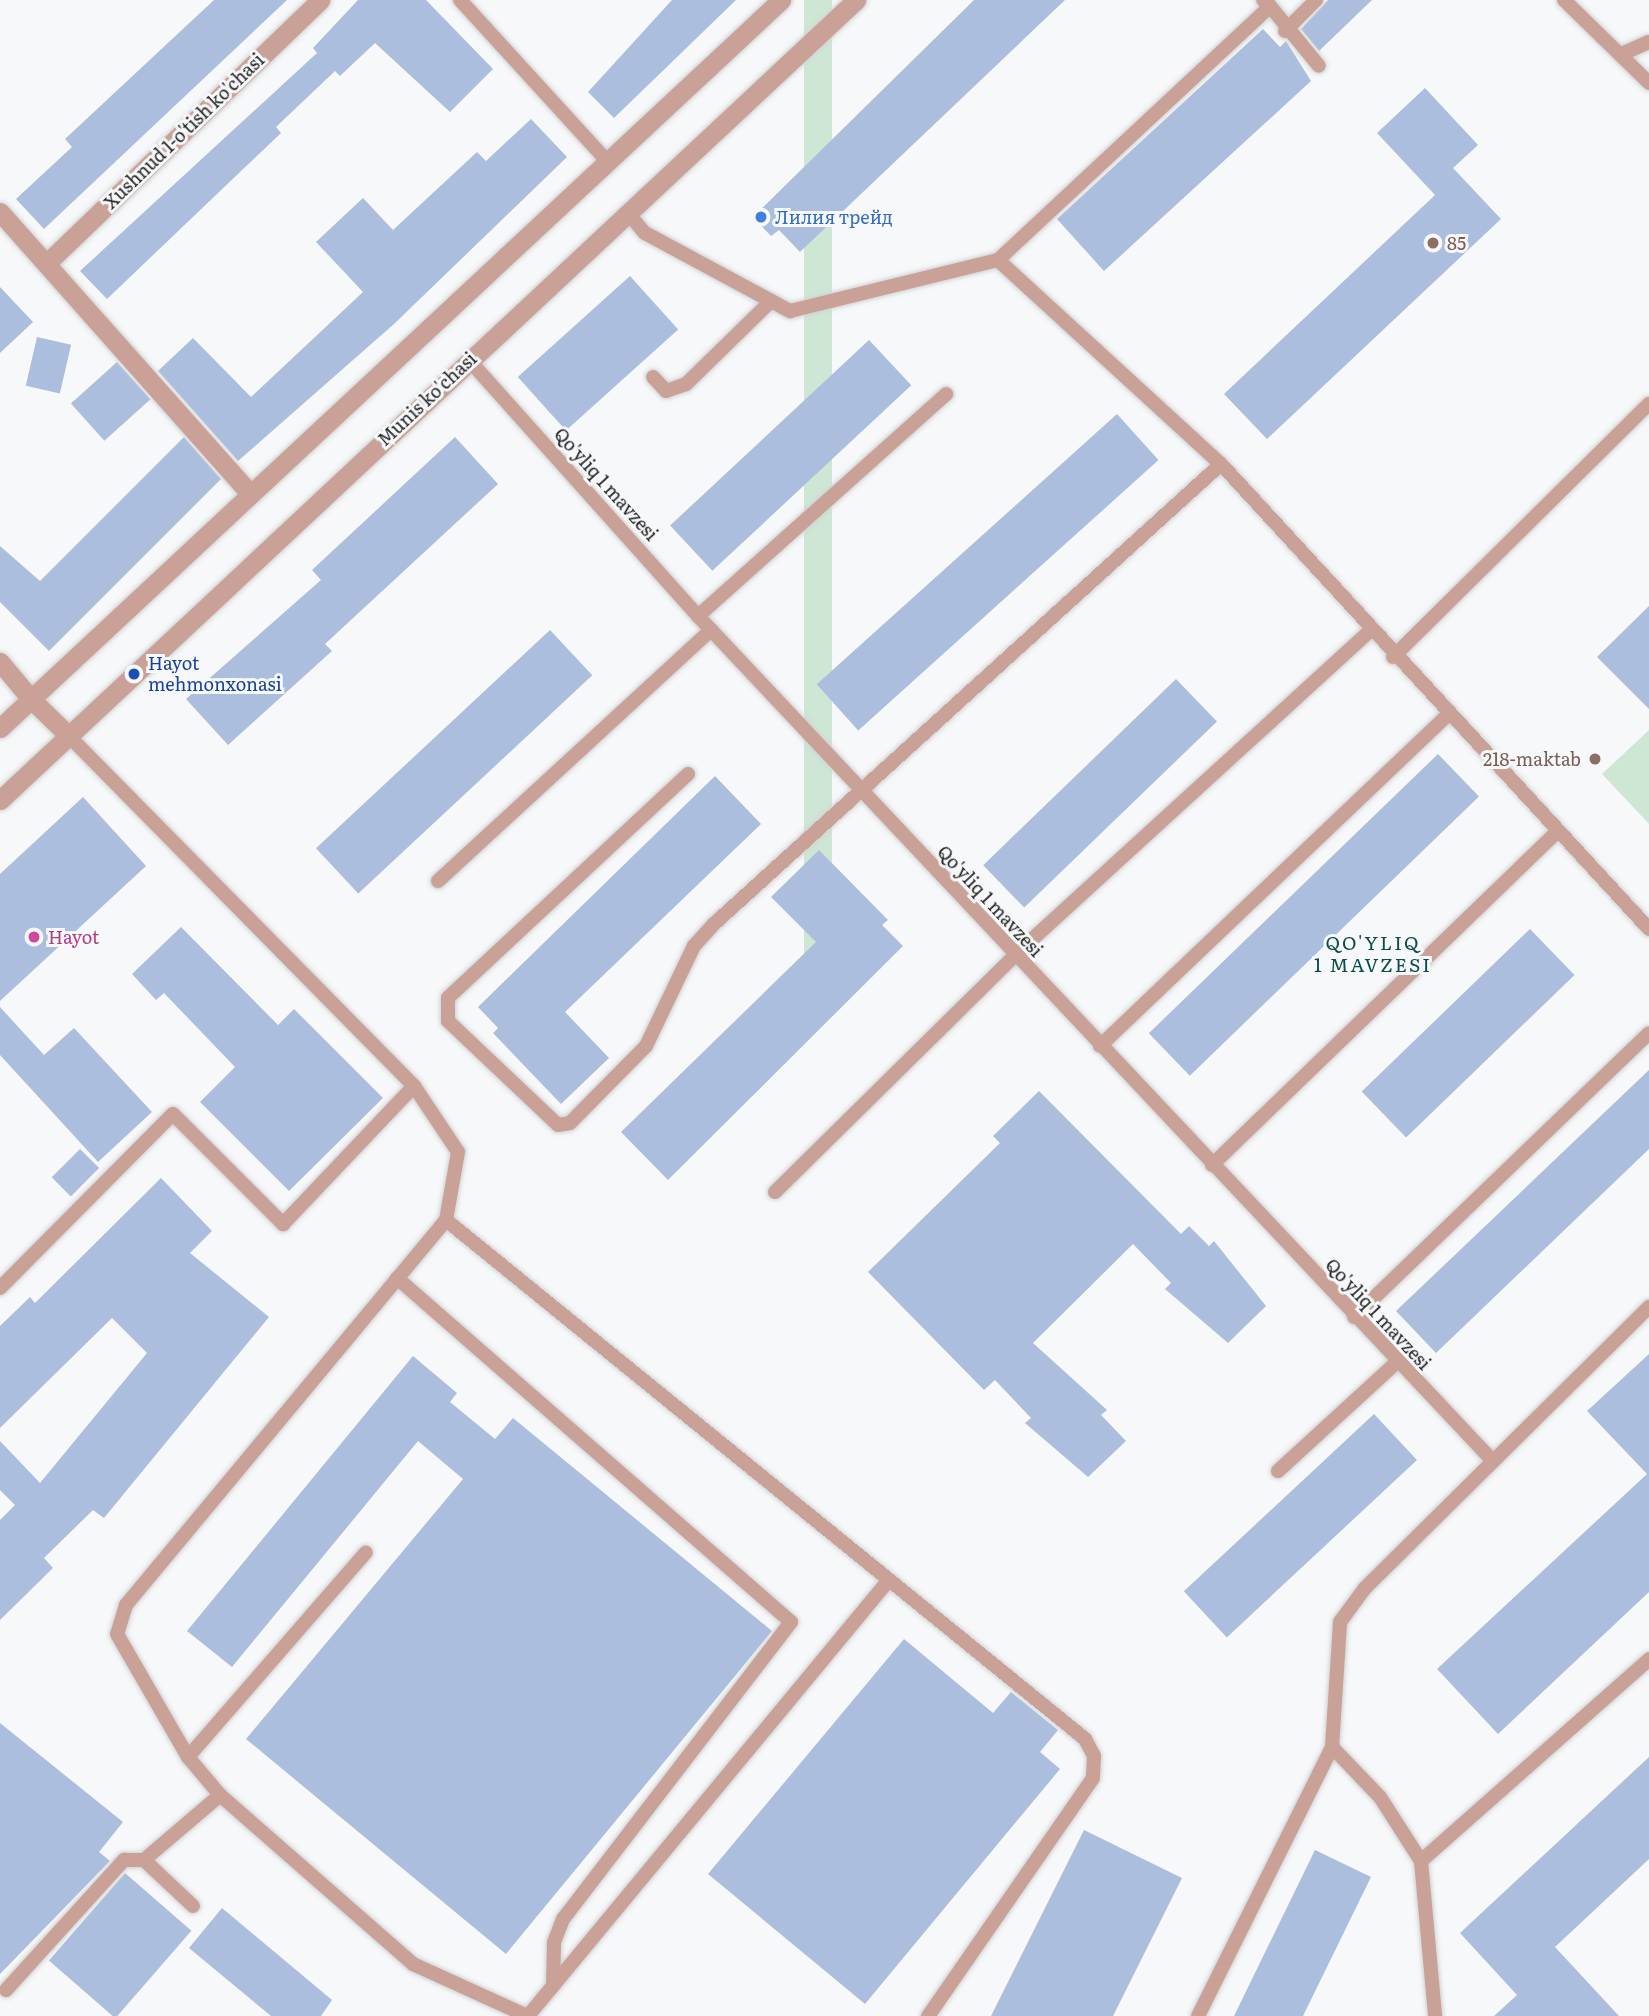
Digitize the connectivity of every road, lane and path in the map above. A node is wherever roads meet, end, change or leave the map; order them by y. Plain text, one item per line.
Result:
1 (320, 0) edge
2 (460, 0) edge
3 (781, 0) edge
4 (856, 0) edge
5 (1316, 0) edge
6 (1564, 0) edge
7 (1266, 3) edge
8 (1285, 32) junction
9 (1649, 42) edge
10 (1624, 53) junction
11 (1319, 66) dead end
12 (1649, 83) edge
13 (608, 162) junction
14 (0, 212) edge
15 (628, 213) junction
16 (998, 260) junction
17 (48, 262) junction
18 (771, 301) junction
19 (469, 360) junction
20 (653, 377) dead end
21 (946, 394) dead end
22 (1649, 404) edge
23 (1221, 464) junction
24 (249, 492) junction
25 (698, 616) junction
26 (711, 630) junction
27 (1370, 631) junction
28 (1393, 657) junction
29 (0, 662) edge
30 (31, 699) junction
31 (1448, 715) junction
32 (0, 728) edge
33 (68, 735) junction
34 (688, 774) dead end
35 (858, 788) junction
36 (0, 800) edge
37 (1557, 832) junction
38 (438, 881) dead end
39 (1649, 929) edge
40 (1015, 955) junction
41 (1649, 1033) edge
42 (1100, 1046) junction
43 (414, 1086) junction
44 (1212, 1165) junction
45 (775, 1192) dead end
46 (446, 1220) junction
47 (397, 1278) junction
48 (3, 1279) edge
49 (1649, 1307) edge
50 (1354, 1317) junction
51 (1397, 1362) junction
52 (1492, 1460) junction
53 (1278, 1471) dead end
54 (366, 1552) dead end
55 (888, 1581) junction
56 (1649, 1660) edge
57 (1332, 1747) junction
58 (188, 1757) junction
59 (220, 1795) junction
60 (144, 1860) junction
61 (1420, 1861) junction
62 (193, 1906) dead end
63 (553, 1986) junction
64 (6, 1990) dead end
65 (527, 2016) edge
66 (928, 2016) edge
67 (1198, 2016) edge
68 (1435, 2016) edge

1 - 17 street, Xushnud 1-o'tish ko'chasi
2 - 13 lane
3 - 13 street
4 - 15 street, Munis ko'chasi
5 - 8 lane
6 - 10 lane
7 - 8 lane
7 - 16 lane
8 - 11 lane
9 - 10 lane
10 - 12 lane
13 - 24 street
14 - 17 street
15 - 18 lane
15 - 19 street, Munis ko'chasi
16 - 18 lane
16 - 23 lane
17 - 24 street
18 - 20 lane
19 - 25 lane, Qo'yliq 1 mavzesi
19 - 33 street, Munis ko'chasi
21 - 25 lane
22 - 28 lane
23 - 27 lane
23 - 35 lane
24 - 30 street
25 - 26 lane, Qo'yliq 1 mavzesi
26 - 35 lane, Qo'yliq 1 mavzesi
26 - 38 lane
27 - 28 lane
27 - 40 lane
28 - 31 lane
29 - 30 street
30 - 32 street
30 - 33 street
31 - 37 lane
31 - 42 lane
33 - 36 street, Munis ko'chasi
33 - 43 lane
34 - 35 lane
35 - 40 lane, Qo'yliq 1 mavzesi
37 - 39 lane
37 - 44 lane
40 - 42 lane, Qo'yliq 1 mavzesi
40 - 45 lane
41 - 50 lane
42 - 44 lane, Qo'yliq 1 mavzesi
43 - 46 lane
43 - 48 lane
44 - 50 lane, Qo'yliq 1 mavzesi
46 - 47 lane
46 - 55 lane
47 - 58 lane
47 - 63 lane
49 - 52 lane
50 - 51 lane, Qo'yliq 1 mavzesi
51 - 52 lane, Qo'yliq 1 mavzesi
51 - 53 lane
52 - 57 lane
54 - 58 lane
55 - 63 lane
55 - 66 lane
56 - 61 lane
57 - 61 lane
57 - 67 lane
58 - 59 lane
59 - 60 lane
59 - 65 lane
60 - 62 lane
60 - 64 lane
61 - 68 lane
63 - 65 lane

